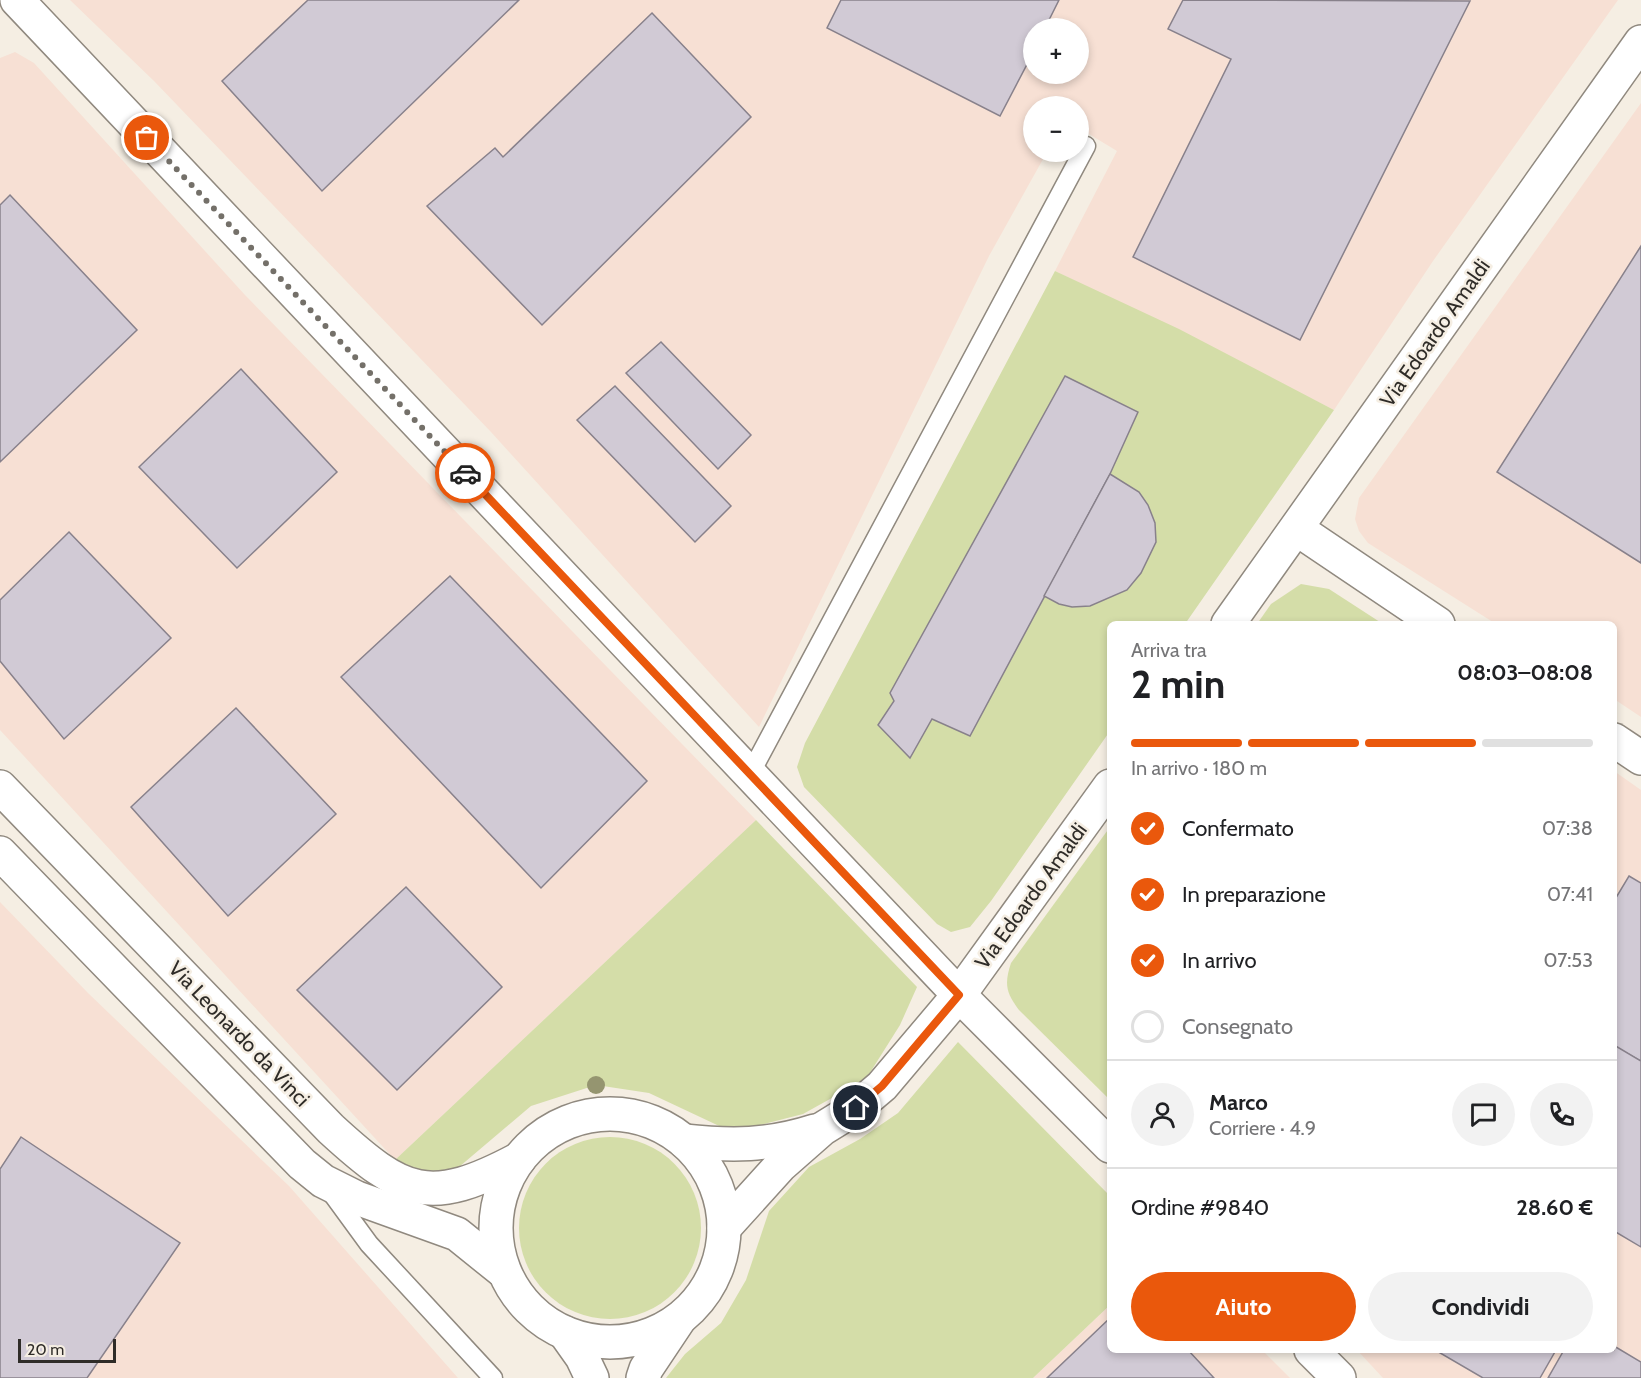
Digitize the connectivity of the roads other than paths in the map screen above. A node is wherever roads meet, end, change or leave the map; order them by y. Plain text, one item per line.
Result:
1 (17, 0) edge
2 (1641, 42) edge
3 (1077, 162) edge
4 (1297, 529) junction
5 (1230, 621) edge
6 (1434, 621) edge
7 (1617, 742) edge
8 (1641, 758) edge
9 (750, 774) junction
10 (0, 787) edge
11 (1107, 790) edge
12 (0, 853) edge
13 (959, 995) junction
14 (822, 1129) junction
15 (684, 1141) junction
16 (1107, 1143) edge
17 (519, 1159) junction
18 (323, 1180) junction
19 (724, 1228) junction
20 (503, 1271) junction
21 (680, 1318) junction
22 (565, 1333) junction
23 (1314, 1353) edge
24 (493, 1378) edge
25 (592, 1378) edge
26 (643, 1378) edge
27 (1339, 1378) edge

1 - 9 street
2 - 4 street, Via Edoardo Amaldi
3 - 9 lane
4 - 5 street, Via Edoardo Amaldi
4 - 6 street
7 - 8 street
9 - 13 street
10 - 17 street, Via Leonardo da Vinci
11 - 13 street, Via Edoardo Amaldi
12 - 18 street
13 - 14 street, Via Edoardo Amaldi
13 - 16 street
14 - 15 street
14 - 19 street
15 - 17 street
15 - 19 street
17 - 20 street
18 - 20 street
18 - 24 lane
19 - 21 street
20 - 22 street
21 - 22 street
21 - 26 street
22 - 25 street
23 - 27 street

